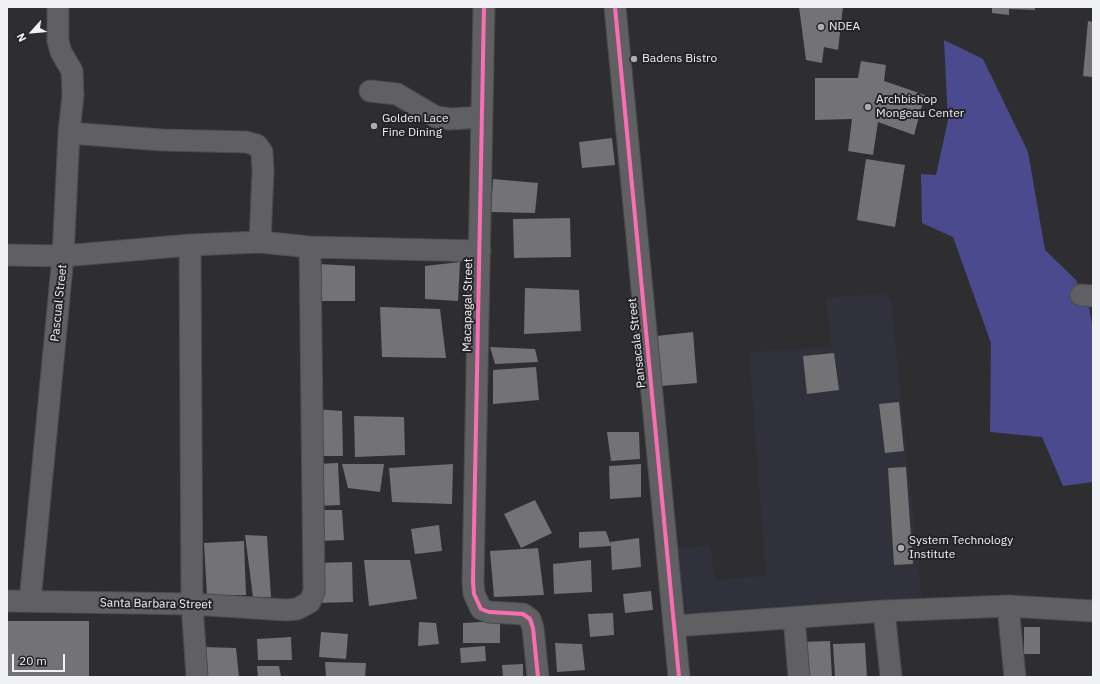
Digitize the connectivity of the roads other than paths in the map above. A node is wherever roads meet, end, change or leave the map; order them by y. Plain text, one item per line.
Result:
1 (58, 7) edge
2 (484, 7) edge
3 (615, 7) edge
4 (370, 91) dead end
5 (482, 117) junction
6 (69, 133) junction
7 (260, 242) junction
8 (190, 245) junction
9 (310, 247) junction
10 (480, 251) junction
11 (7, 255) edge
12 (63, 256) junction
13 (7, 601) edge
14 (30, 601) junction
15 (192, 604) junction
16 (1008, 606) junction
17 (884, 611) junction
18 (1093, 611) edge
19 (794, 618) junction
20 (675, 626) junction
21 (197, 677) edge
22 (538, 677) edge
23 (679, 677) edge
24 (799, 677) edge
25 (891, 677) edge
26 (1015, 677) edge

1 - 6 street, Pascual Street
2 - 5 street, Macapagal Street
3 - 20 street, Pansacala Street
4 - 5 street
5 - 10 street, Macapagal Street
6 - 7 street
6 - 12 street, Pascual Street
7 - 8 street
7 - 9 street
8 - 12 street
8 - 15 street
9 - 10 street
9 - 15 street, Santa Barbara Street
10 - 22 street, Macapagal Street
11 - 12 street
12 - 14 street, Pascual Street
13 - 14 street, Santa Barbara Street
14 - 15 street, Santa Barbara Street
15 - 21 street
16 - 17 street
16 - 18 street
16 - 26 street
17 - 19 street
17 - 25 street
19 - 20 street
19 - 24 street
20 - 23 street, Pansacala Street

